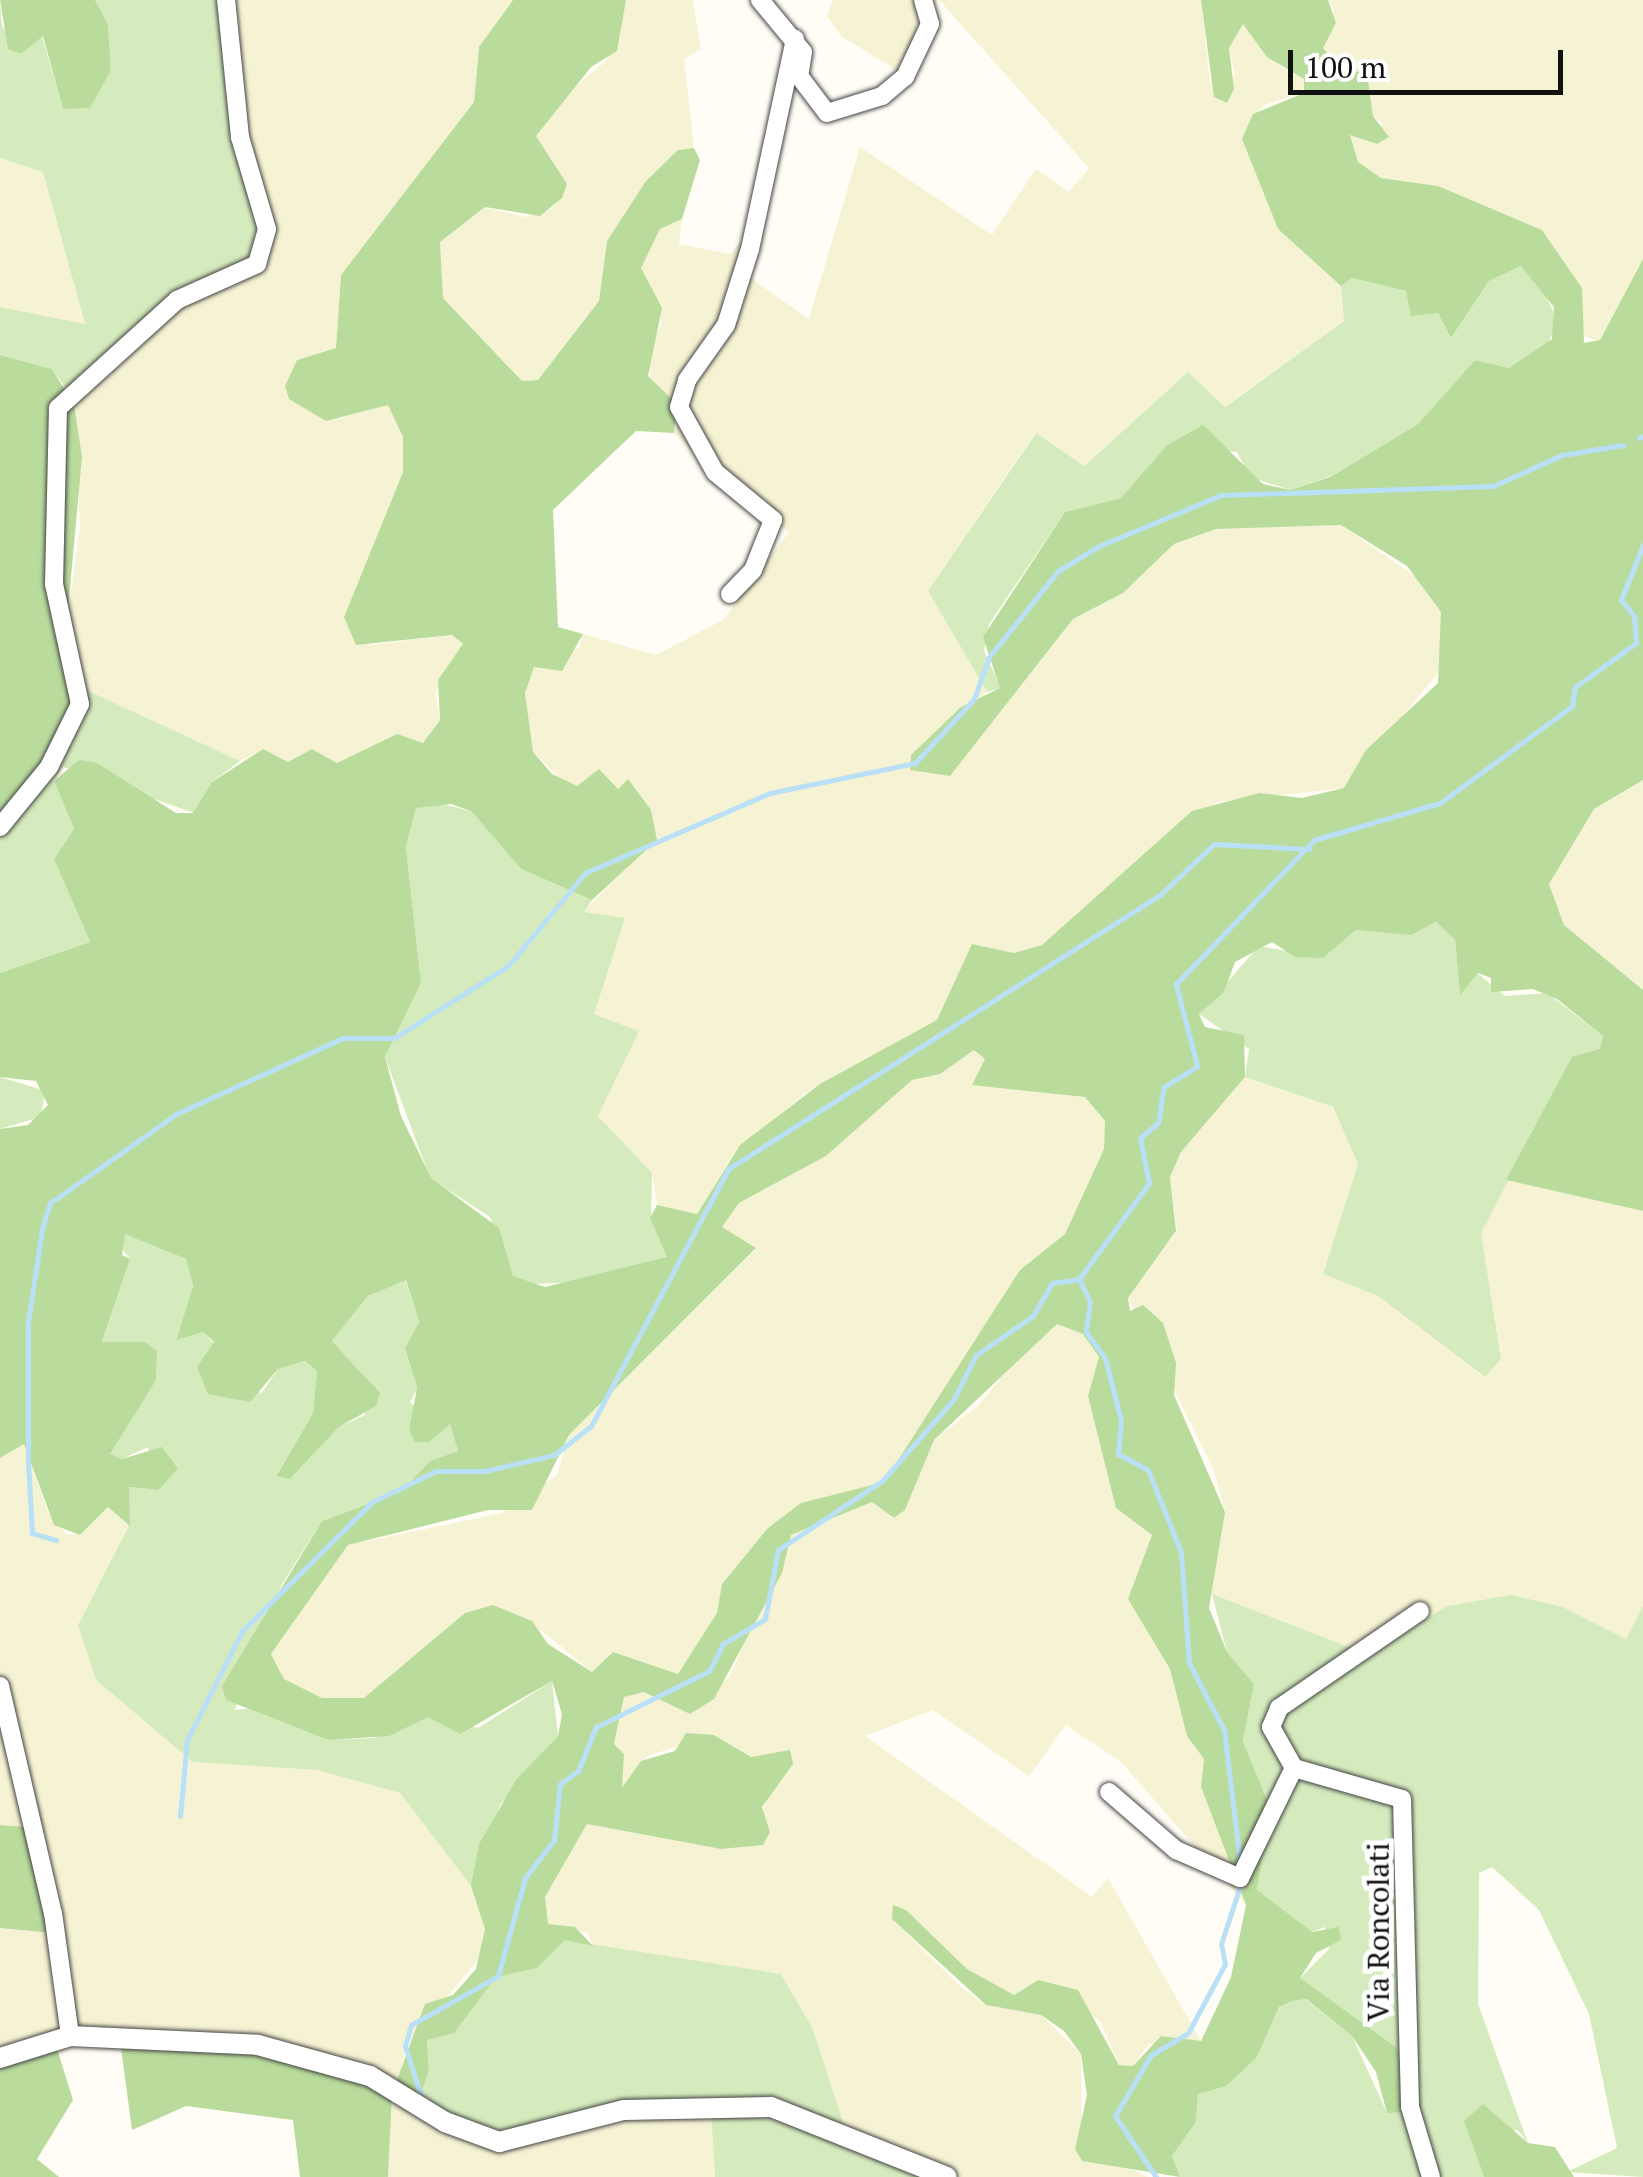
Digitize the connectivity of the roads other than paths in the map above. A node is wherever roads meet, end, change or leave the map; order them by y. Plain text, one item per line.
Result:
1 (226, 0) edge
2 (760, 0) edge
3 (924, 0) edge
4 (794, 39) junction
5 (730, 594) dead end
6 (0, 827) edge
7 (1420, 1611) dead end
8 (0, 1686) edge
9 (1294, 1768) junction
10 (1109, 1792) dead end
11 (70, 2036) junction
12 (0, 2058) edge
13 (947, 2177) edge
14 (1431, 2177) edge

1 - 6 street
2 - 4 street
3 - 4 street
4 - 5 street
7 - 9 street
8 - 11 street
9 - 10 street
9 - 14 street, Via Roncolati
11 - 12 street
11 - 13 street

